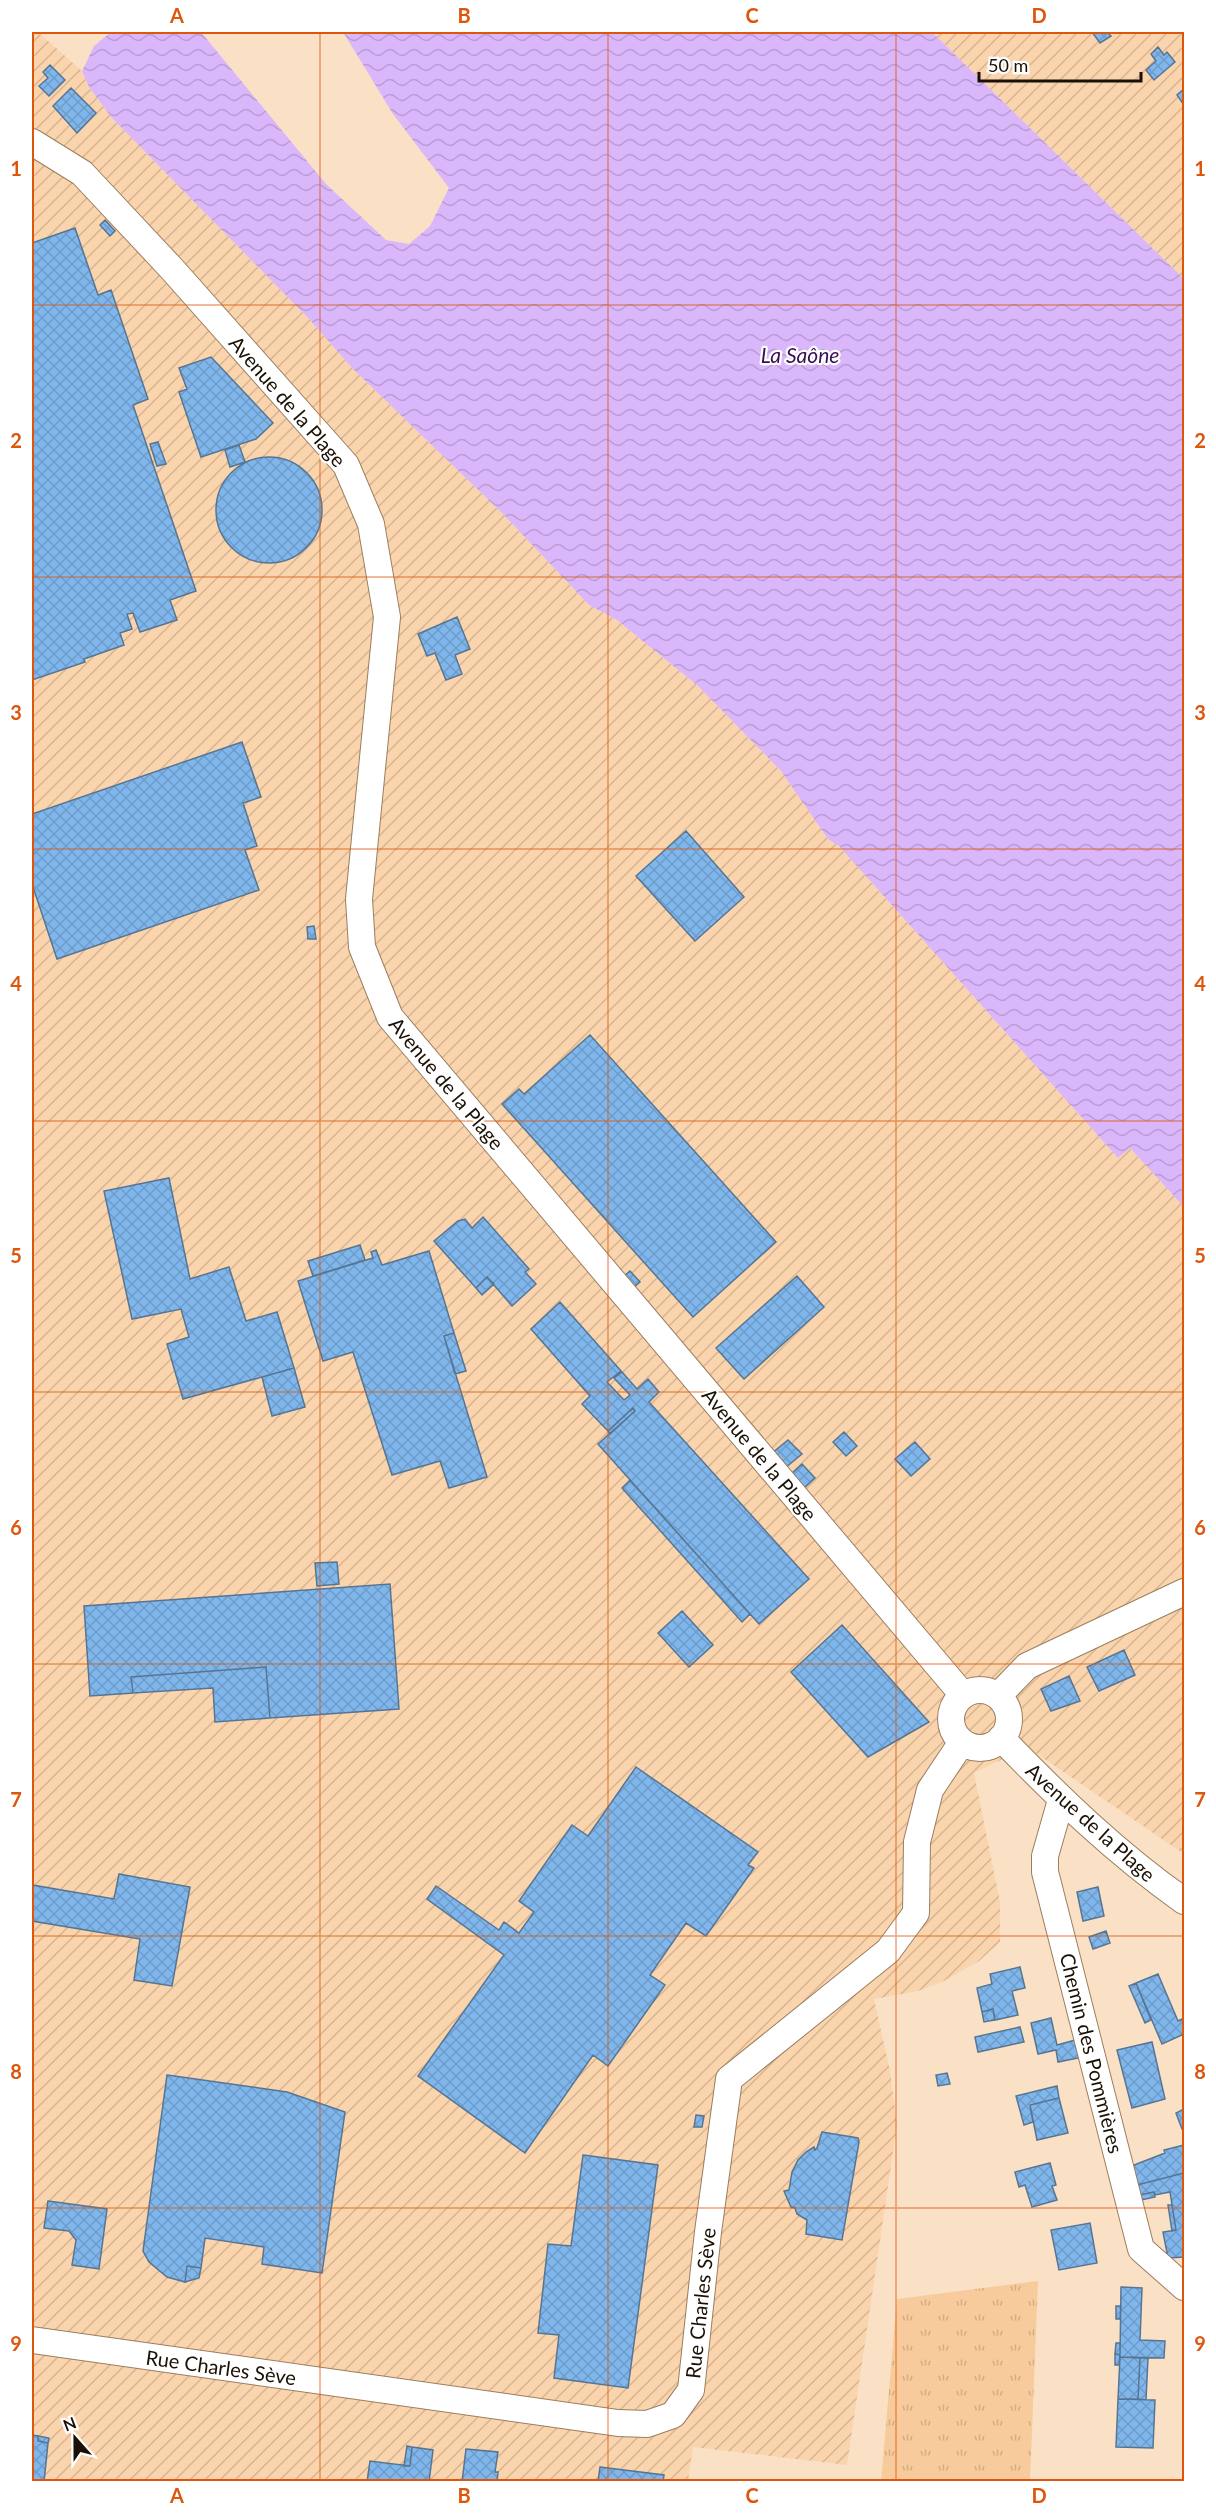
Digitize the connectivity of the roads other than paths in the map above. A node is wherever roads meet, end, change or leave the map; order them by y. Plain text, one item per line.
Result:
1 (36, 147) edge
2 (1185, 1592) edge
3 (963, 1695) junction
4 (998, 1696) junction
5 (1001, 1738) junction
6 (962, 1742) junction
7 (1061, 1800) junction
8 (1185, 1901) edge
9 (1185, 2288) edge
10 (32, 2340) edge

1 - 3 street, Avenue de la Plage
2 - 4 street
3 - 4 street
3 - 6 street
4 - 5 street
5 - 6 street
5 - 7 street, Avenue de la Plage
6 - 10 street, Rue Charles Sève
7 - 8 street, Avenue de la Plage
7 - 9 street, Chemin des Pommières

